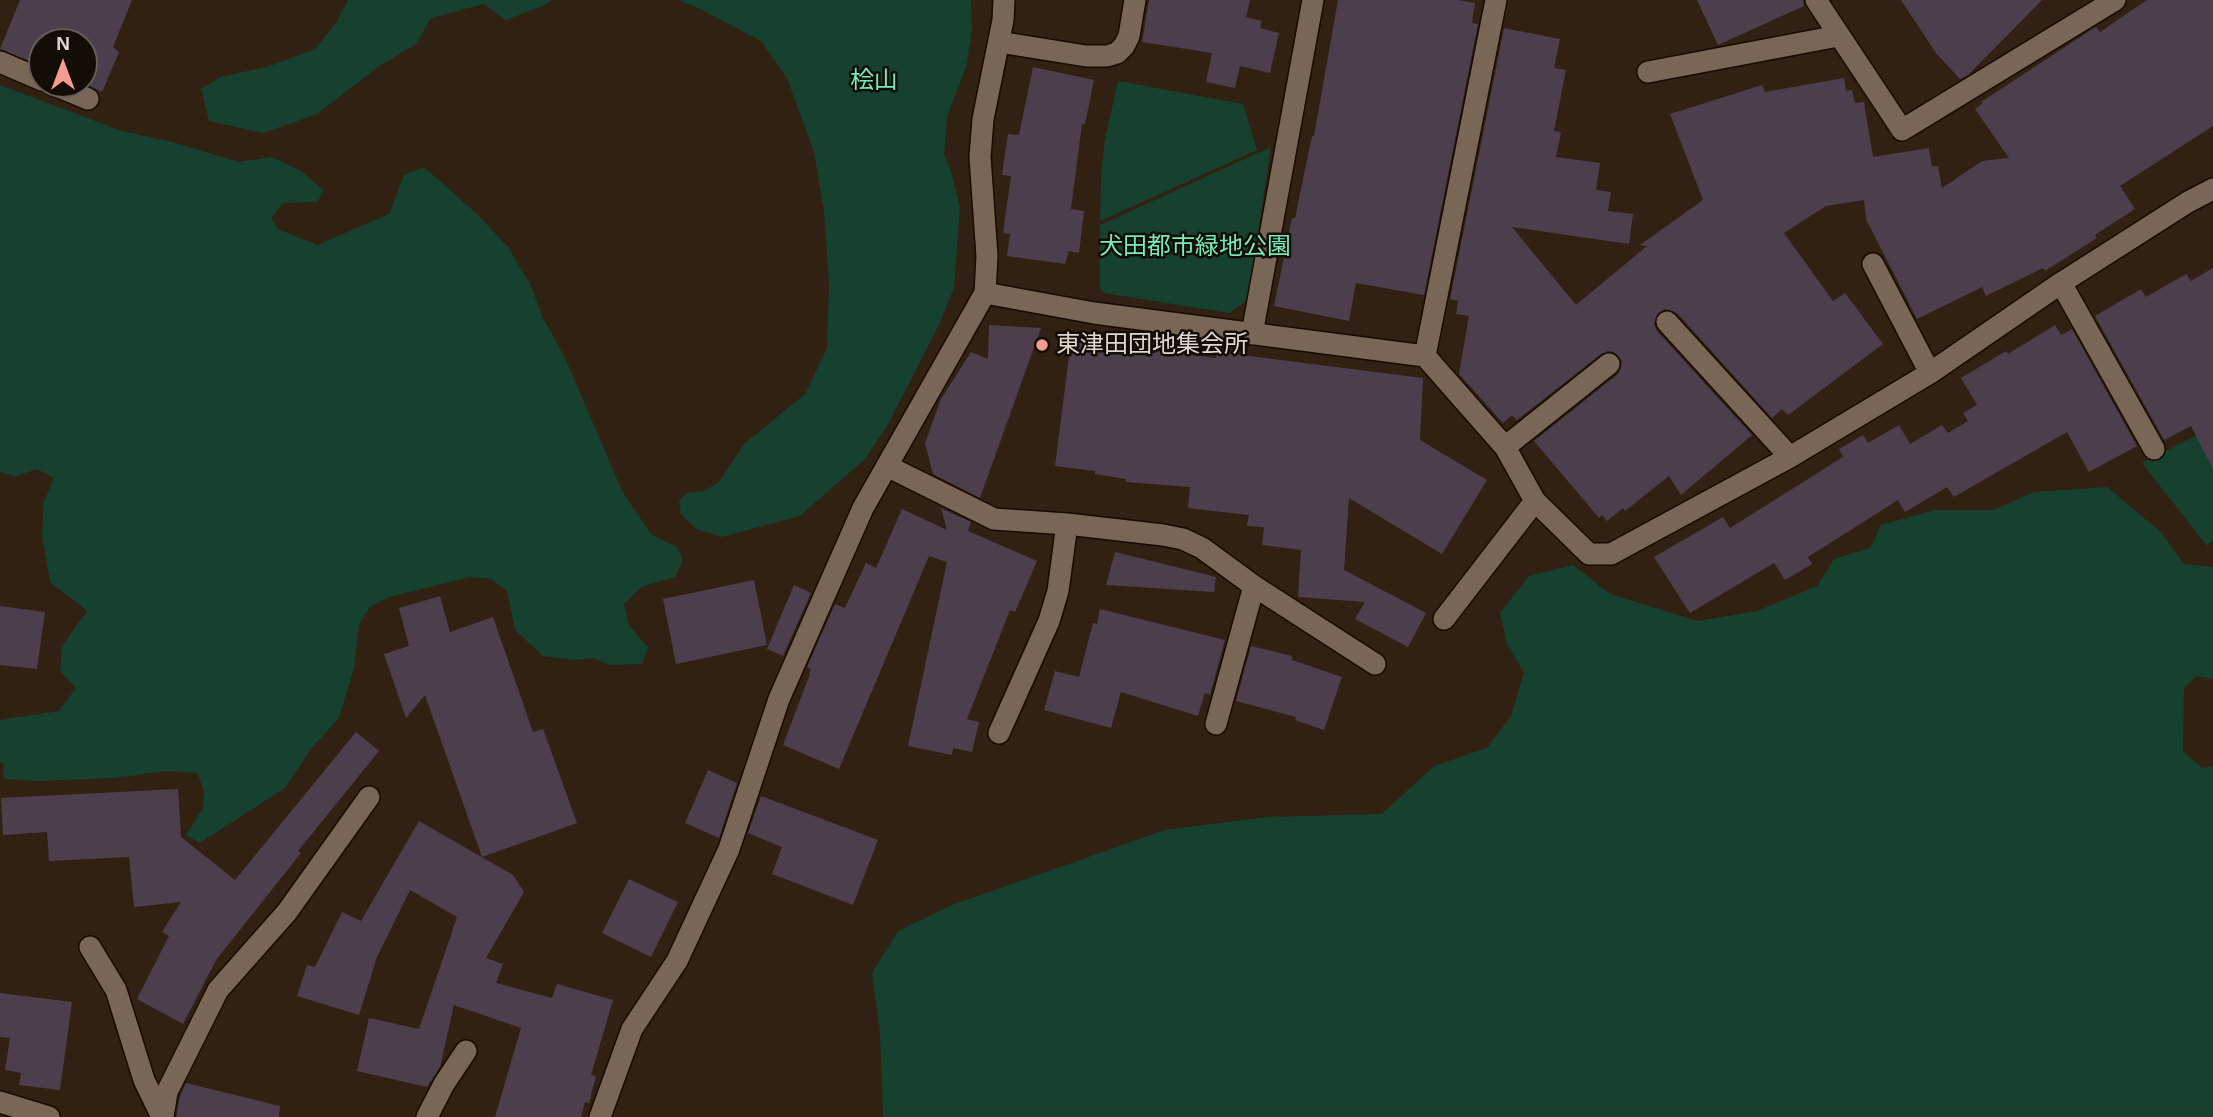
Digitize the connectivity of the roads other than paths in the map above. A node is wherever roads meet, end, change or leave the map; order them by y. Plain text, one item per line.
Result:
1 (1004, 0) edge
2 (1135, 0) edge
3 (1313, 0) edge
4 (1496, 0) edge
5 (1816, 0) edge
6 (2109, 2) edge
7 (1838, 36) junction
8 (999, 42) junction
9 (0, 62) edge
10 (1648, 72) dead end
11 (28, 74) edge
12 (2213, 189) edge
13 (1873, 264) dead end
14 (2061, 283) junction
15 (985, 293) junction
16 (1667, 322) dead end
17 (1252, 334) junction
18 (1425, 356) junction
19 (1609, 364) dead end
20 (1930, 373) junction
21 (1505, 447) junction
22 (2154, 449) dead end
23 (1790, 457) junction
24 (887, 466) junction
25 (1535, 501) junction
26 (1067, 524) junction
27 (1254, 586) junction
28 (1444, 619) dead end
29 (1375, 664) dead end
30 (1216, 724) dead end
31 (999, 733) dead end
32 (369, 797) dead end
33 (90, 947) dead end
34 (466, 1051) dead end
35 (0, 1102) edge
36 (48, 1117) edge
37 (162, 1117) edge
38 (427, 1117) edge
39 (600, 1117) edge

1 - 8 street
2 - 8 street
3 - 17 street
4 - 18 street
5 - 7 street
6 - 7 street
7 - 10 street
8 - 15 street
9 - 11 street
12 - 14 street
13 - 20 street
14 - 20 street
14 - 22 street
15 - 17 street
15 - 24 street
16 - 23 street
17 - 18 street
18 - 21 street
19 - 21 street
20 - 23 street
21 - 25 street
23 - 25 street
24 - 26 street
24 - 39 street
25 - 28 street
26 - 27 street
26 - 31 street
27 - 29 street
27 - 30 street
32 - 37 street
33 - 37 street
34 - 38 street
35 - 36 street

